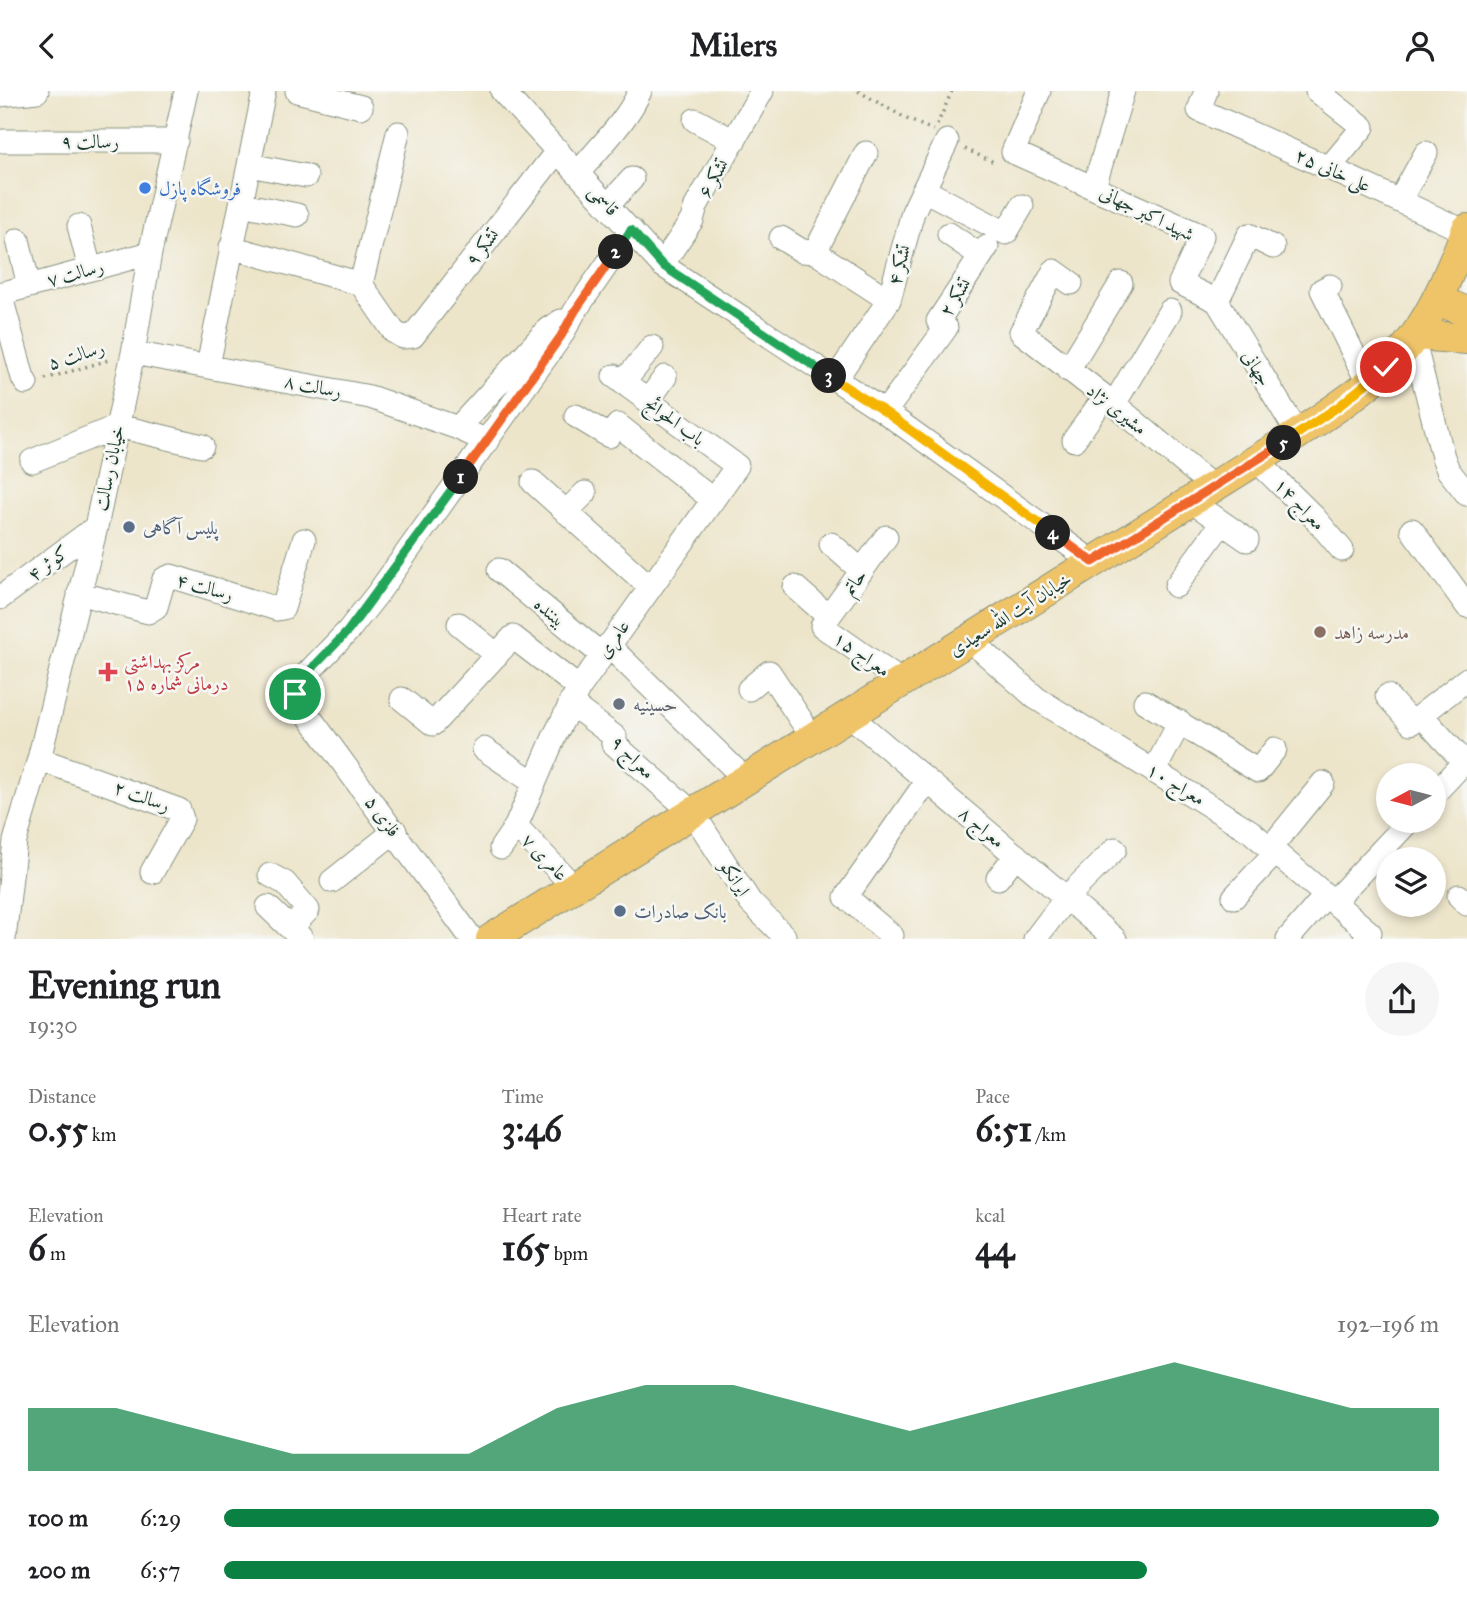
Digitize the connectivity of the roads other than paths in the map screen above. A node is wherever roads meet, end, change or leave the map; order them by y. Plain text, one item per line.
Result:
1 (37, 91) edge
2 (186, 91) edge
3 (264, 91) edge
4 (297, 91) edge
5 (502, 91) edge
6 (640, 91) edge
7 (762, 91) edge
8 (1039, 91) edge
9 (1123, 91) edge
10 (1317, 91) edge
11 (0, 95) edge
12 (1203, 101) edge
13 (361, 107) dead end
14 (695, 120) dead end
15 (398, 133) dead end
16 (941, 136) road end
17 (4, 141) dead end
18 (176, 141) junction
19 (734, 141) junction
20 (558, 150) junction
21 (866, 153) dead end
22 (1426, 153) dead end
23 (249, 165) junction
24 (1329, 168) junction
25 (579, 172) junction
26 (306, 176) dead end
27 (632, 179) dead end
28 (1094, 187) junction
29 (924, 190) junction
30 (1400, 200) junction
31 (241, 204) junction
32 (608, 205) junction
33 (1022, 206) dead end
34 (297, 215) dead end
35 (79, 226) dead end
36 (631, 230) junction
37 (949, 235) dead end
38 (781, 238) dead end
39 (18, 240) dead end
40 (1464, 244) edge
41 (231, 247) junction
42 (1273, 247) dead end
43 (815, 252) junction
44 (150, 253) junction
45 (662, 265) junction
46 (89, 269) junction
47 (1071, 283) dead end
48 (1121, 283) dead end
49 (361, 284) junction
50 (29, 286) junction
51 (1330, 286) dead end
52 (0, 293) edge
53 (889, 300) junction
54 (1437, 300) junction
55 (1217, 301) junction
56 (1170, 310) dead end
57 (575, 311) junction
58 (1467, 312) edge
59 (1414, 337) junction
60 (1467, 339) edge
61 (652, 347) dead end
62 (133, 353) junction
63 (208, 366) junction
64 (1068, 370) junction
65 (665, 377) dead end
66 (835, 380) junction
67 (26, 383) road end
68 (1368, 383) junction
69 (648, 401) junction
70 (1109, 401) junction
71 (885, 412) junction
72 (576, 416) dead end
73 (118, 426) junction
74 (458, 428) junction
75 (1298, 434) junction
76 (1074, 440) dead end
77 (487, 441) junction
78 (201, 446) dead end
79 (1256, 460) junction
80 (32, 461) dead end
81 (746, 462) joint
82 (533, 482) dead end
83 (584, 493) dead end
84 (1202, 494) junction
85 (1467, 494) edge
86 (713, 499) junction
87 (566, 512) junction
88 (1221, 524) junction
89 (96, 527) junction
90 (1412, 530) dead end
91 (886, 537) dead end
92 (304, 540) dead end
93 (1247, 540) dead end
94 (831, 544) dead end
95 (1342, 550) dead end
96 (1093, 562) junction
97 (499, 570) dead end
98 (862, 571) junction
99 (1176, 586) dead end
100 (650, 587) junction
101 (795, 587) dead end
102 (79, 593) junction
103 (1465, 598) edge
104 (0, 599) edge
105 (826, 621) junction
106 (458, 624) dead end
107 (970, 640) junction
108 (605, 650) junction
109 (497, 655) junction
110 (1467, 679) edge
111 (902, 682) junction
112 (749, 689) dead end
113 (575, 696) junction
114 (1387, 696) dead end
115 (402, 699) dead end
116 (1145, 702) dead end
117 (849, 715) junction
118 (1422, 716) junction
119 (1180, 722) junction
120 (813, 738) junction
121 (484, 749) dead end
122 (1275, 749) dead end
123 (39, 758) junction
124 (1465, 760) edge
125 (1154, 771) junction
126 (746, 780) junction
127 (927, 781) junction
128 (1446, 781) edge
129 (533, 782) junction
130 (1323, 783) dead end
131 (693, 813) junction
132 (516, 827) junction
133 (395, 831) junction
134 (1397, 833) edge
135 (8, 848) edge
136 (501, 848) dead end
137 (1115, 849) dead end
138 (1274, 850) junction
139 (1016, 855) junction
140 (152, 871) dead end
141 (270, 875) dead end
142 (998, 878) dead end
143 (331, 881) dead end
144 (574, 887) junction
145 (1234, 897) dead end
146 (1066, 898) junction
147 (1330, 898) junction
148 (268, 907) dead end
149 (297, 933) edge
150 (784, 936) dead end
151 (892, 936) dead end
152 (4, 939) edge
153 (472, 939) edge
154 (491, 939) edge
155 (1035, 939) edge
156 (1115, 939) edge
157 (1288, 939) edge
158 (1365, 939) edge

1 - 11 street
2 - 18 street, خیابان رسالت
3 - 23 street
4 - 13 street
5 - 20 street, قاسمی
6 - 25 street
7 - 19 street, تشکر ۶
8 - 28 street, شهید اکبر جهانی
9 - 28 street
10 - 24 street
12 - 24 street, علی خانی ۲۵
14 - 19 street
15 - 49 street
16 - 29 street, تشکر ۴
17 - 18 street, رسالت ۹
18 - 44 street, خیابان رسالت
19 - 45 street, تشکر ۶
20 - 25 street, قاسمی
20 - 49 street, تشکر ۹
21 - 43 street
22 - 30 street
23 - 26 street
23 - 31 street
24 - 30 street, علی خانی ۲۵
25 - 32 street, قاسمی
27 - 32 street
28 - 55 street, شهید اکبر جهانی
29 - 33 street
29 - 53 street, تشکر ۴
30 - 40 street, علی خانی ۲۵
31 - 34 street
31 - 41 street
32 - 36 street, قاسمی
35 - 46 street
36 - 45 street, قاسمی
36 - 57 street
37 - 71 street, تشکر ۲
38 - 43 street
39 - 50 street
40 - 54 main road, خیابان آیت الله سعیدی
41 - 49 street
41 - 63 street
42 - 55 street
43 - 53 street
44 - 46 street, رسالت ۷
44 - 62 street, خیابان رسالت
45 - 66 street, قاسمی
46 - 50 street, رسالت ۷
47 - 64 street, مشیری نژاد
48 - 64 street
50 - 52 street, رسالت ۷
51 - 68 street
52 - 67 street
53 - 66 street, تشکر ۴
54 - 58 main road
54 - 59 main road, خیابان آیت الله سعیدی
55 - 75 street, جهانی
56 - 70 street
57 - 74 street
57 - 77 street
59 - 60 main road
59 - 68 main road, خیابان آیت الله سعیدی
59 - 85 street
61 - 69 street, باب الحوائج
62 - 63 street, رسالت ۸
62 - 73 street, خیابان رسالت
63 - 74 street, رسالت ۸
64 - 70 street, مشیری نژاد
65 - 69 street
66 - 71 street, قاسمی
68 - 75 main road, خیابان آیت الله سعیدی
69 - 81 street, باب الحوائج
70 - 76 street
70 - 84 street, مشیری نژاد
71 - 96 street, قاسمی
72 - 86 street
73 - 78 street
73 - 80 street
73 - 89 street, خیابان رسالت
74 - 77 street, رسالت ۸
75 - 79 main road, خیابان آیت الله سعیدی
77 - 133 street, فلزی ۵
79 - 84 main road, خیابان آیت الله سعیدی
79 - 95 street, معراج ۱۴
81 - 86 street, عامری
82 - 87 street
83 - 87 street
84 - 88 street, مشیری نژاد
84 - 96 main road, خیابان آیت الله سعیدی
86 - 100 street, عامری
87 - 100 street
88 - 93 street, مشیری نژاد
88 - 99 street
89 - 102 street, خیابان رسالت
89 - 104 street, کوثر ۴
90 - 103 street
91 - 98 street, حاتم
92 - 102 street, رسالت ۴
94 - 98 street
96 - 107 main road, خیابان آیت الله سعیدی
97 - 108 street, بیننده
98 - 105 street, حاتم
100 - 108 street, عامری
101 - 105 street, معراج ۱۵
102 - 123 street, خیابان رسالت
105 - 111 street, معراج ۱۵
106 - 109 street
107 - 111 main road, خیابان آیت الله سعیدی
107 - 125 street, معراج ۱۰
108 - 113 street, عامری
108 - 126 street, بیننده
109 - 113 street, معراج ۹
109 - 115 street
110 - 118 street
111 - 117 main road, خیابان آیت الله سعیدی
112 - 120 street
113 - 129 street, عامری
113 - 131 street, معراج ۹
114 - 118 street
116 - 119 street
117 - 120 main road, خیابان آیت الله سعیدی
117 - 127 street, معراج ۸
118 - 124 street
119 - 122 street
119 - 125 street
120 - 126 main road, خیابان آیت الله سعیدی
121 - 129 street
123 - 135 street, خیابان رسالت
123 - 140 street, رسالت ۲
124 - 128 street
125 - 138 street, معراج ۱۰
126 - 131 main road, خیابان آیت الله سعیدی
127 - 139 street, معراج ۸
127 - 151 street
129 - 132 street, عامری
130 - 138 street
131 - 144 main road, خیابان آیت الله سعیدی
131 - 150 street, ایرانکو
132 - 136 street, عامری
132 - 144 street, عامری ۷
133 - 143 street
133 - 153 street, فلزی ۵
134 - 147 street
135 - 152 street, خیابان رسالت
137 - 146 street
138 - 145 street
138 - 147 street, معراج ۱۰
139 - 142 street
139 - 146 street, معراج ۸
141 - 149 street
144 - 154 main road, خیابان آیت الله سعیدی
146 - 155 street
146 - 156 street, معراج ۸
147 - 157 street
147 - 158 street, معراج ۱۰
148 - 149 street

